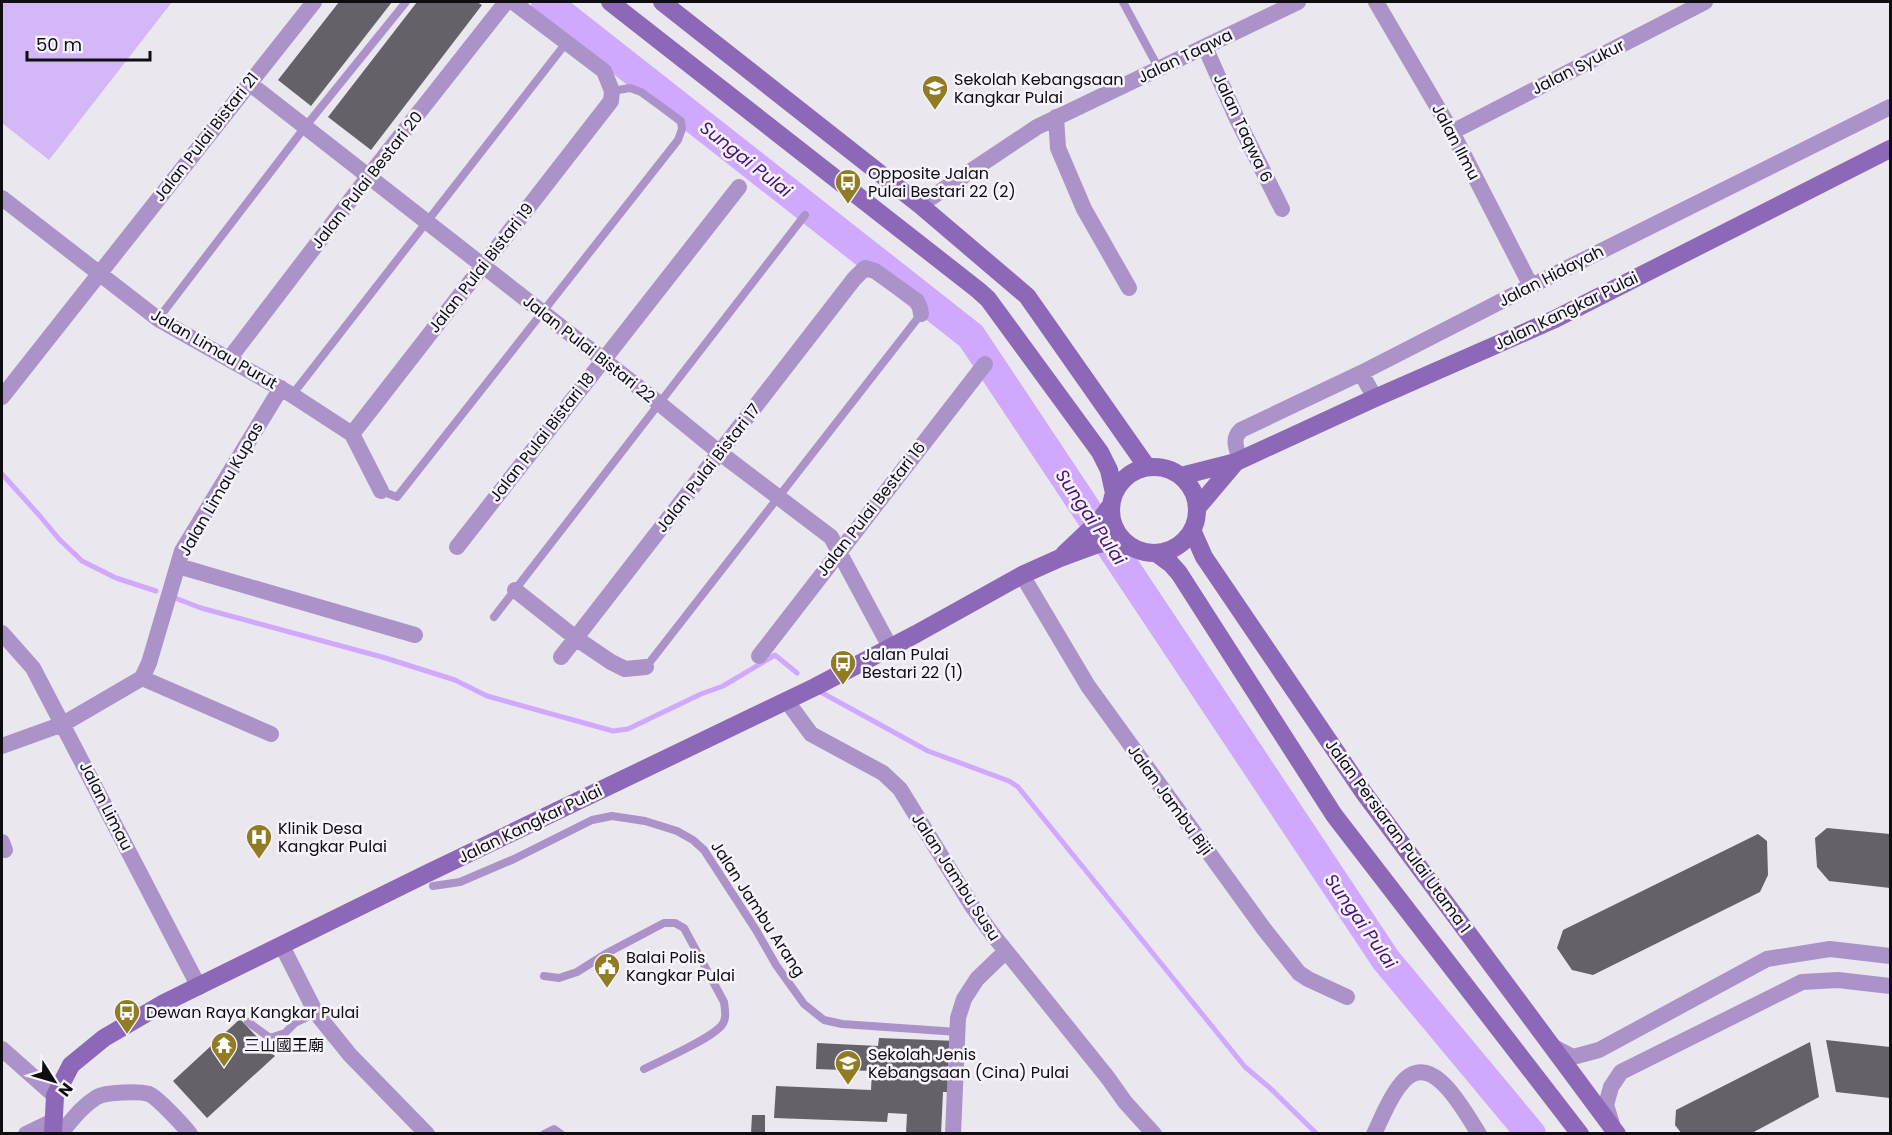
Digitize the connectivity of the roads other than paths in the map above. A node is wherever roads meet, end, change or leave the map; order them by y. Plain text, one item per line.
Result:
1 (314, 2) edge
2 (406, 2) edge
3 (506, 2) edge
4 (513, 2) edge
5 (610, 2) edge
6 (662, 2) edge
7 (1123, 2) edge
8 (1298, 2) edge
9 (1376, 2) edge
10 (1705, 2) edge
11 (566, 43) junction
12 (1205, 47) junction
13 (1159, 69) junction
14 (249, 83) junction
15 (612, 96) junction
16 (1890, 108) edge
17 (1056, 117) junction
18 (305, 127) junction
19 (1452, 132) junction
20 (1890, 149) edge
21 (368, 177) junction
22 (739, 187) dead end
23 (2, 198) edge
24 (920, 205) junction
25 (1282, 209) dead end
26 (805, 215) dead end
27 (426, 221) junction
28 (482, 265) junction
29 (99, 273) junction
30 (1531, 286) junction
31 (1129, 288) dead end
32 (543, 313) junction
33 (921, 314) joint
34 (158, 319) junction
35 (229, 358) junction
36 (602, 359) junction
37 (985, 364) dead end
38 (1361, 373) junction
39 (287, 392) junction
40 (2, 397) edge
41 (1375, 398) junction
42 (660, 404) junction
43 (352, 434) junction
44 (720, 453) junction
45 (1238, 461) junction
46 (1147, 467) junction
47 (1181, 476) junction
48 (381, 490) joint
49 (779, 497) junction
50 (1113, 499) junction
51 (1197, 508) junction
52 (1192, 530) junction
53 (1100, 534) junction
54 (457, 547) dead end
55 (1132, 548) junction
56 (838, 551) junction
57 (1156, 553) junction
58 (178, 566) junction
59 (1022, 575) junction
60 (515, 590) junction
61 (494, 617) dead end
62 (2, 633) edge
63 (415, 635) dead end
64 (577, 639) junction
65 (890, 647) junction
66 (759, 656) dead end
67 (561, 657) dead end
68 (646, 666) joint
69 (142, 678) junction
70 (786, 700) junction
71 (63, 724) junction
72 (271, 734) dead end
73 (2, 746) edge
74 (433, 886) dead end
75 (282, 946) junction
76 (1006, 951) junction
77 (1794, 954) junction
78 (1890, 956) edge
79 (544, 976) dead end
80 (1802, 982) junction
81 (1890, 986) edge
82 (199, 987) junction
83 (1347, 997) dead end
84 (316, 1012) junction
85 (248, 1022) dead end
86 (958, 1032) junction
87 (1552, 1046) junction
88 (2, 1049) edge
89 (644, 1069) dead end
90 (55, 1096) junction
91 (55, 1129) edge
92 (1615, 1131) edge
93 (26, 1134) edge
94 (190, 1134) edge
95 (427, 1134) edge
96 (544, 1134) edge
97 (561, 1134) edge
98 (953, 1134) edge
99 (1154, 1134) edge
100 (1374, 1134) edge
101 (1479, 1134) edge
102 (1580, 1134) edge

1 - 14 street, Jalan Pulai Bistari 21
2 - 18 lane
3 - 21 street, Jalan Pulai Bestari 20
4 - 11 street
5 - 50 main road
6 - 24 main road
7 - 13 lane
8 - 12 street, Jalan Taqwa
9 - 19 street, Jalan Ilmu
10 - 19 street, Jalan Syukur
11 - 15 street
11 - 27 lane
12 - 13 street, Jalan Taqwa
12 - 25 street, Jalan Taqwa 6
13 - 17 street, Jalan Taqwa
14 - 18 street, Jalan Pulai Bistari 22
14 - 29 street, Jalan Pulai Bistari 21
15 - 28 street, Jalan Pulai Bistari 19
15 - 32 lane
16 - 30 street, Jalan Hidayah
17 - 24 street, Jalan Taqwa
17 - 31 street
18 - 21 street, Jalan Pulai Bistari 22
18 - 34 lane
19 - 30 street, Jalan Ilmu
20 - 41 main road, Jalan Kangkar Pulai
21 - 27 street, Jalan Pulai Bistari 22
21 - 35 street, Jalan Pulai Bestari 20
22 - 36 street, Jalan Pulai Bistari 18
23 - 29 street, Jalan Limau Purut
24 - 46 main road
26 - 42 lane
27 - 28 street, Jalan Pulai Bistari 22
27 - 39 lane
28 - 32 street, Jalan Pulai Bistari 22
28 - 43 street, Jalan Pulai Bistari 19
29 - 34 street, Jalan Limau Purut
29 - 40 street, Jalan Pulai Bistari 21
30 - 38 street, Jalan Hidayah
32 - 36 street, Jalan Pulai Bistari 22
32 - 48 lane
33 - 44 street, Jalan Pulai Bistari 17
33 - 49 lane
34 - 35 street, Jalan Limau Purut
35 - 39 street, Jalan Limau Purut
36 - 42 street, Jalan Pulai Bistari 22
36 - 54 street, Jalan Pulai Bistari 18
37 - 56 street, Jalan Pulai Bestari 16
38 - 41 street
38 - 45 street, Jalan Hidayah
39 - 43 street, Jalan Limau Purut
39 - 58 street, Jalan Limau Kupas
41 - 45 main road, Jalan Kangkar Pulai
42 - 44 street, Jalan Pulai Bistari 22
42 - 60 lane
43 - 48 street, Jalan Limau Purut
44 - 49 street, Jalan Pulai Bistari 22
44 - 64 street, Jalan Pulai Bistari 17
45 - 47 main road, Jalan Kangkar Pulai
45 - 51 main road, Jalan Kangkar Pulai
46 - 47 main road
46 - 50 main road
47 - 51 main road
49 - 56 street, Jalan Pulai Bistari 22
49 - 68 lane
50 - 53 main road, Jalan Kangkar Pulai
50 - 55 main road
51 - 52 main road
52 - 57 main road
52 - 87 main road, Jalan Persiaran Pulai Utama 1
53 - 55 main road
53 - 59 main road, Jalan Kangkar Pulai
55 - 57 main road
56 - 65 street, Jalan Pulai Bistari 22
56 - 66 street, Jalan Pulai Bestari 16
57 - 102 main road, Jalan Persiaran Pulai Utama 1
58 - 63 street
58 - 69 street, Jalan Limau Kupas
59 - 65 main road, Jalan Kangkar Pulai
59 - 83 street, Jalan Jambu Biji
60 - 61 lane
60 - 64 street
62 - 71 street, Jalan Limau
64 - 67 street, Jalan Pulai Bistari 17
64 - 68 street
65 - 70 main road, Jalan Kangkar Pulai
69 - 71 street
69 - 72 street
70 - 75 main road, Jalan Kangkar Pulai
70 - 76 street, Jalan Jambu Susu
71 - 73 street
71 - 82 street, Jalan Limau
74 - 86 lane, Jalan Jambu Arang
75 - 82 main road, Jalan Kangkar Pulai
75 - 84 street
76 - 86 street
76 - 99 street, Jalan Jambu Susu
77 - 78 street
77 - 80 street
77 - 87 street
79 - 89 lane
80 - 81 street
80 - 92 street
82 - 90 main road, Jalan Kangkar Pulai
84 - 85 lane
84 - 95 street
86 - 98 street
87 - 92 main road, Jalan Persiaran Pulai Utama 1
88 - 90 street
90 - 91 main road, Jalan Kangkar Pulai
91 - 93 street
91 - 94 street
96 - 97 lane
100 - 101 street

